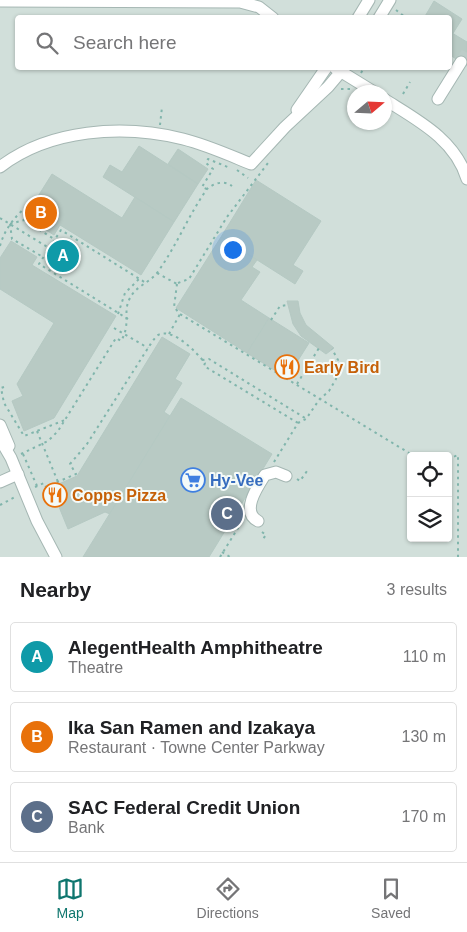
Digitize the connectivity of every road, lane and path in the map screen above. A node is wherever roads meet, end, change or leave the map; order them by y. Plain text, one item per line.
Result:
1 (369, 0) edge
2 (0, 1) edge
3 (392, 4) edge
4 (269, 15) edge
5 (360, 15) edge
6 (382, 15) edge
7 (403, 15) edge
8 (461, 62) tunnel mouth
9 (325, 70) edge
10 (339, 70) edge
11 (341, 70) edge
12 (410, 82) dead end
13 (364, 85) edge
14 (340, 89) dead end
15 (347, 90) edge
16 (403, 94) dead end
17 (438, 99) dead end
18 (392, 104) edge
19 (285, 128) junction
20 (268, 163) dead end
21 (0, 168) edge
22 (248, 178) dead end
23 (467, 179) edge
24 (232, 186) dead end
25 (207, 190) junction
26 (33, 201) dead end
27 (0, 218) edge
28 (10, 224) junction
29 (55, 239) junction
30 (0, 246) edge
31 (49, 248) junction
32 (43, 257) junction
33 (157, 273) junction
34 (139, 279) junction
35 (146, 283) junction
36 (176, 284) junction
37 (288, 305) dead end
38 (118, 314) junction
39 (180, 314) junction
40 (128, 319) junction
41 (271, 320) dead end
42 (114, 328) dead end
43 (125, 334) junction
44 (169, 334) junction
45 (148, 348) junction
46 (319, 348) dead end
47 (332, 349) dead end
48 (202, 360) junction
49 (297, 384) junction
50 (4, 387) dead end
51 (318, 400) junction
52 (306, 418) junction
53 (65, 420) junction
54 (298, 423) junction
55 (0, 425) edge
56 (37, 431) junction
57 (0, 439) edge
58 (42, 445) junction
59 (407, 452) edge
60 (10, 455) junction
61 (452, 457) edge
62 (274, 464) dead end
63 (18, 474) junction
64 (286, 476) dead end
65 (0, 482) edge
66 (58, 482) junction
67 (14, 498) dead end
68 (0, 506) edge
69 (243, 520) dead end
70 (258, 521) dead end
71 (222, 552) junction
72 (56, 557) edge
73 (220, 557) edge
74 (230, 557) edge
75 (458, 557) edge

1 - 5 street
2 - 4 street
3 - 6 street
3 - 7 path
8 - 17 street
9 - 19 street
10 - 19 street
11 - 13 street
12 - 16 path
14 - 15 path
18 - 23 street
19 - 21 street
20 - 36 path
22 - 25 path
24 - 25 path
25 - 33 path
26 - 28 path
27 - 28 path
28 - 29 path
28 - 30 path
28 - 31 path
28 - 32 path
29 - 31 path
29 - 34 path
31 - 32 path
32 - 38 path
33 - 35 path
33 - 36 path
34 - 35 path
34 - 38 path
35 - 40 path
36 - 39 path
37 - 41 path
38 - 40 path
39 - 44 path
39 - 49 path
40 - 43 path
42 - 43 path
43 - 45 path
43 - 53 path
44 - 45 path
44 - 48 path
45 - 66 path
46 - 49 path
47 - 51 path
48 - 52 path
48 - 54 path
49 - 51 path
50 - 56 path
51 - 52 path
51 - 59 path
52 - 54 path
53 - 56 path
53 - 58 path
54 - 62 path
55 - 60 street
56 - 58 path
57 - 60 street
58 - 66 path
58 - 66 path
60 - 63 street
61 - 75 path
63 - 65 street
63 - 72 street
64 - 70 street
67 - 68 path
69 - 71 path
71 - 73 path
71 - 74 path

